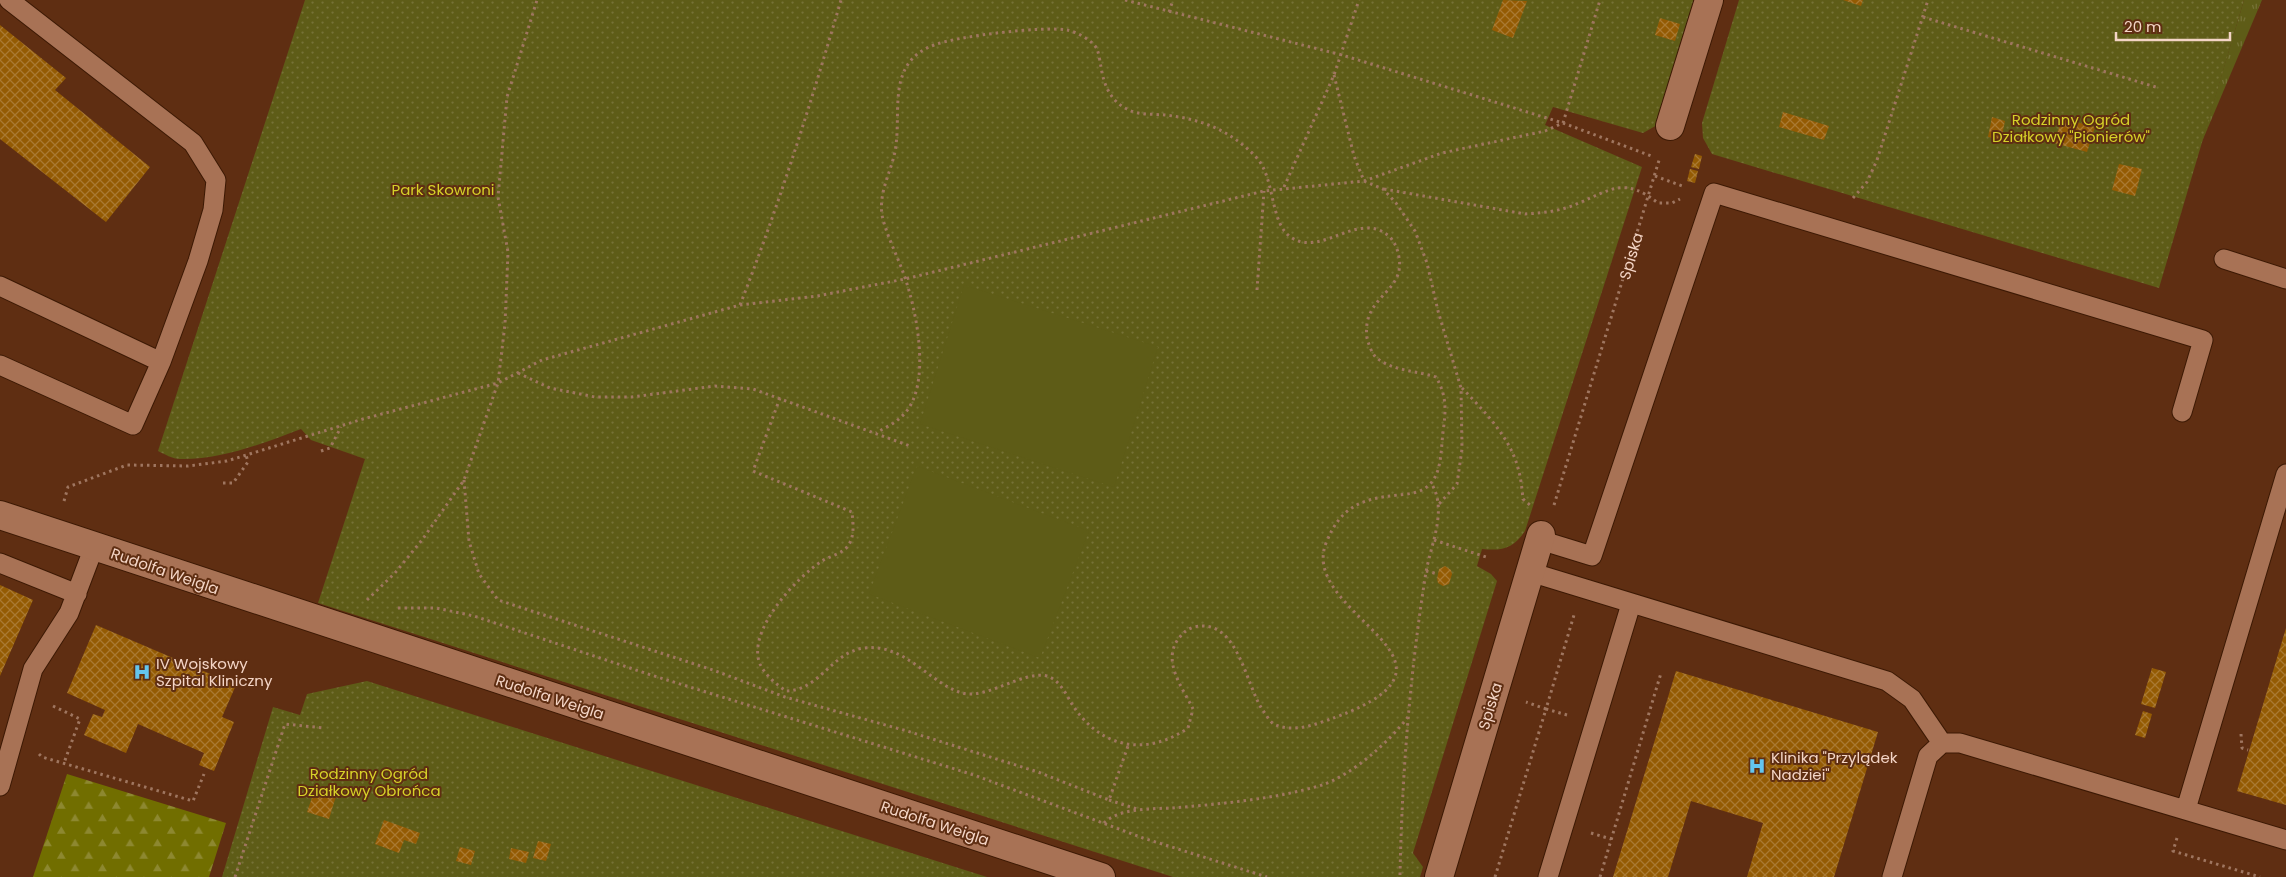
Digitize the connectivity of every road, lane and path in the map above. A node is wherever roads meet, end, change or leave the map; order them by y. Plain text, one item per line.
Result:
1 (9, 0) edge
2 (537, 0) edge
3 (841, 0) edge
4 (1125, 0) edge
5 (1173, 0) edge
6 (1359, 0) edge
7 (1600, 0) edge
8 (1709, 0) edge
9 (1928, 0) edge
10 (1169, 12) junction
11 (1923, 16) junction
12 (1342, 55) junction
13 (1334, 75) junction
14 (2158, 88) dead end
15 (1563, 123) junction
16 (1670, 126) joint
17 (1660, 158) junction
18 (1654, 176) junction
19 (1364, 181) junction
20 (1283, 188) junction
21 (1687, 188) dead end
22 (1384, 189) junction
23 (1272, 190) junction
24 (1264, 191) junction
25 (1649, 196) junction
26 (1853, 198) dead end
27 (1681, 199) dead end
28 (2224, 259) dead end
29 (905, 279) junction
30 (2286, 279) edge
31 (0, 286) edge
32 (1257, 290) dead end
33 (740, 306) junction
34 (161, 362) junction
35 (0, 365) edge
36 (518, 373) junction
37 (498, 383) junction
38 (1461, 388) junction
39 (780, 398) junction
40 (2182, 412) dead end
41 (341, 427) junction
42 (876, 433) junction
43 (910, 446) dead end
44 (321, 451) dead end
45 (246, 455) junction
46 (2286, 474) edge
47 (464, 480) junction
48 (222, 483) dead end
49 (1431, 483) junction
50 (56, 501) dead end
51 (1439, 504) junction
52 (1532, 507) dead end
53 (0, 515) edge
54 (1544, 529) junction
55 (1434, 540) junction
56 (94, 546) junction
57 (1486, 557) dead end
58 (0, 563) edge
59 (1426, 571) junction
60 (1530, 572) junction
61 (1438, 574) dead end
62 (1582, 588) junction
63 (77, 594) junction
64 (365, 601) dead end
65 (1632, 604) junction
66 (390, 608) dead end
67 (1661, 673) dead end
68 (786, 691) junction
69 (785, 697) junction
70 (56, 698) dead end
71 (1518, 699) dead end
72 (53, 707) junction
73 (1546, 709) junction
74 (50, 714) dead end
75 (1409, 716) junction
76 (1595, 724) junction
77 (324, 728) dead end
78 (1942, 743) junction
79 (37, 745) dead end
80 (1128, 746) junction
81 (64, 763) junction
82 (204, 774) dead end
83 (0, 786) edge
84 (1109, 800) junction
85 (2186, 809) junction
86 (1141, 810) junction
87 (1104, 824) junction
88 (2286, 840) edge
89 (1400, 875) dead end
90 (235, 877) edge
91 (1101, 877) edge
92 (1267, 877) edge
93 (1439, 877) edge
94 (1495, 877) edge
95 (1548, 877) edge
96 (1600, 877) edge
97 (1892, 877) edge
98 (2260, 877) edge

1 - 34 lane
2 - 37 path
3 - 33 path
4 - 10 path
5 - 10 path
6 - 12 path
7 - 15 path
8 - 16 street
9 - 11 path
10 - 12 path
11 - 14 path
11 - 26 path
12 - 13 path
12 - 15 path
13 - 19 path
13 - 20 path
15 - 17 path
15 - 19 path
16 - 17 path, Spiska
17 - 18 path, Spiska
18 - 21 path
18 - 25 path, Spiska
19 - 20 path
19 - 22 path
20 - 23 path
22 - 25 path
22 - 38 path
23 - 24 path
23 - 29 path
23 - 49 path
24 - 29 path
24 - 32 path
25 - 27 path
25 - 54 path, Spiska
28 - 30 lane
29 - 33 path
29 - 42 path
31 - 34 lane
33 - 36 path
34 - 35 lane
36 - 37 path
36 - 39 path
37 - 41 path
37 - 47 path
38 - 51 path
38 - 52 path
39 - 42 path
39 - 68 path
40 - 54 lane
41 - 44 path
41 - 45 path
42 - 43 path
45 - 48 path
45 - 50 path
46 - 85 lane
47 - 64 path
47 - 69 path
49 - 51 path
49 - 80 path
51 - 55 path
53 - 56 street, Rudolfa Weigla
54 - 60 street, Spiska
55 - 57 path
55 - 59 path
56 - 63 lane
56 - 91 street, Rudolfa Weigla
58 - 63 lane
59 - 61 path
59 - 75 path
60 - 62 lane
60 - 93 street, Spiska
62 - 65 lane
62 - 73 path
63 - 83 lane
65 - 76 lane
65 - 78 lane
66 - 87 path
67 - 96 path
68 - 69 path
68 - 80 path
69 - 84 path
70 - 72 path
71 - 73 path
72 - 74 path
72 - 81 path
73 - 76 path
73 - 94 path
75 - 86 path
75 - 89 path
76 - 95 lane
77 - 90 path
78 - 85 lane
78 - 97 lane
79 - 81 path
80 - 84 path
81 - 82 path
84 - 86 path
85 - 88 lane
85 - 98 path
86 - 87 path
87 - 92 path

